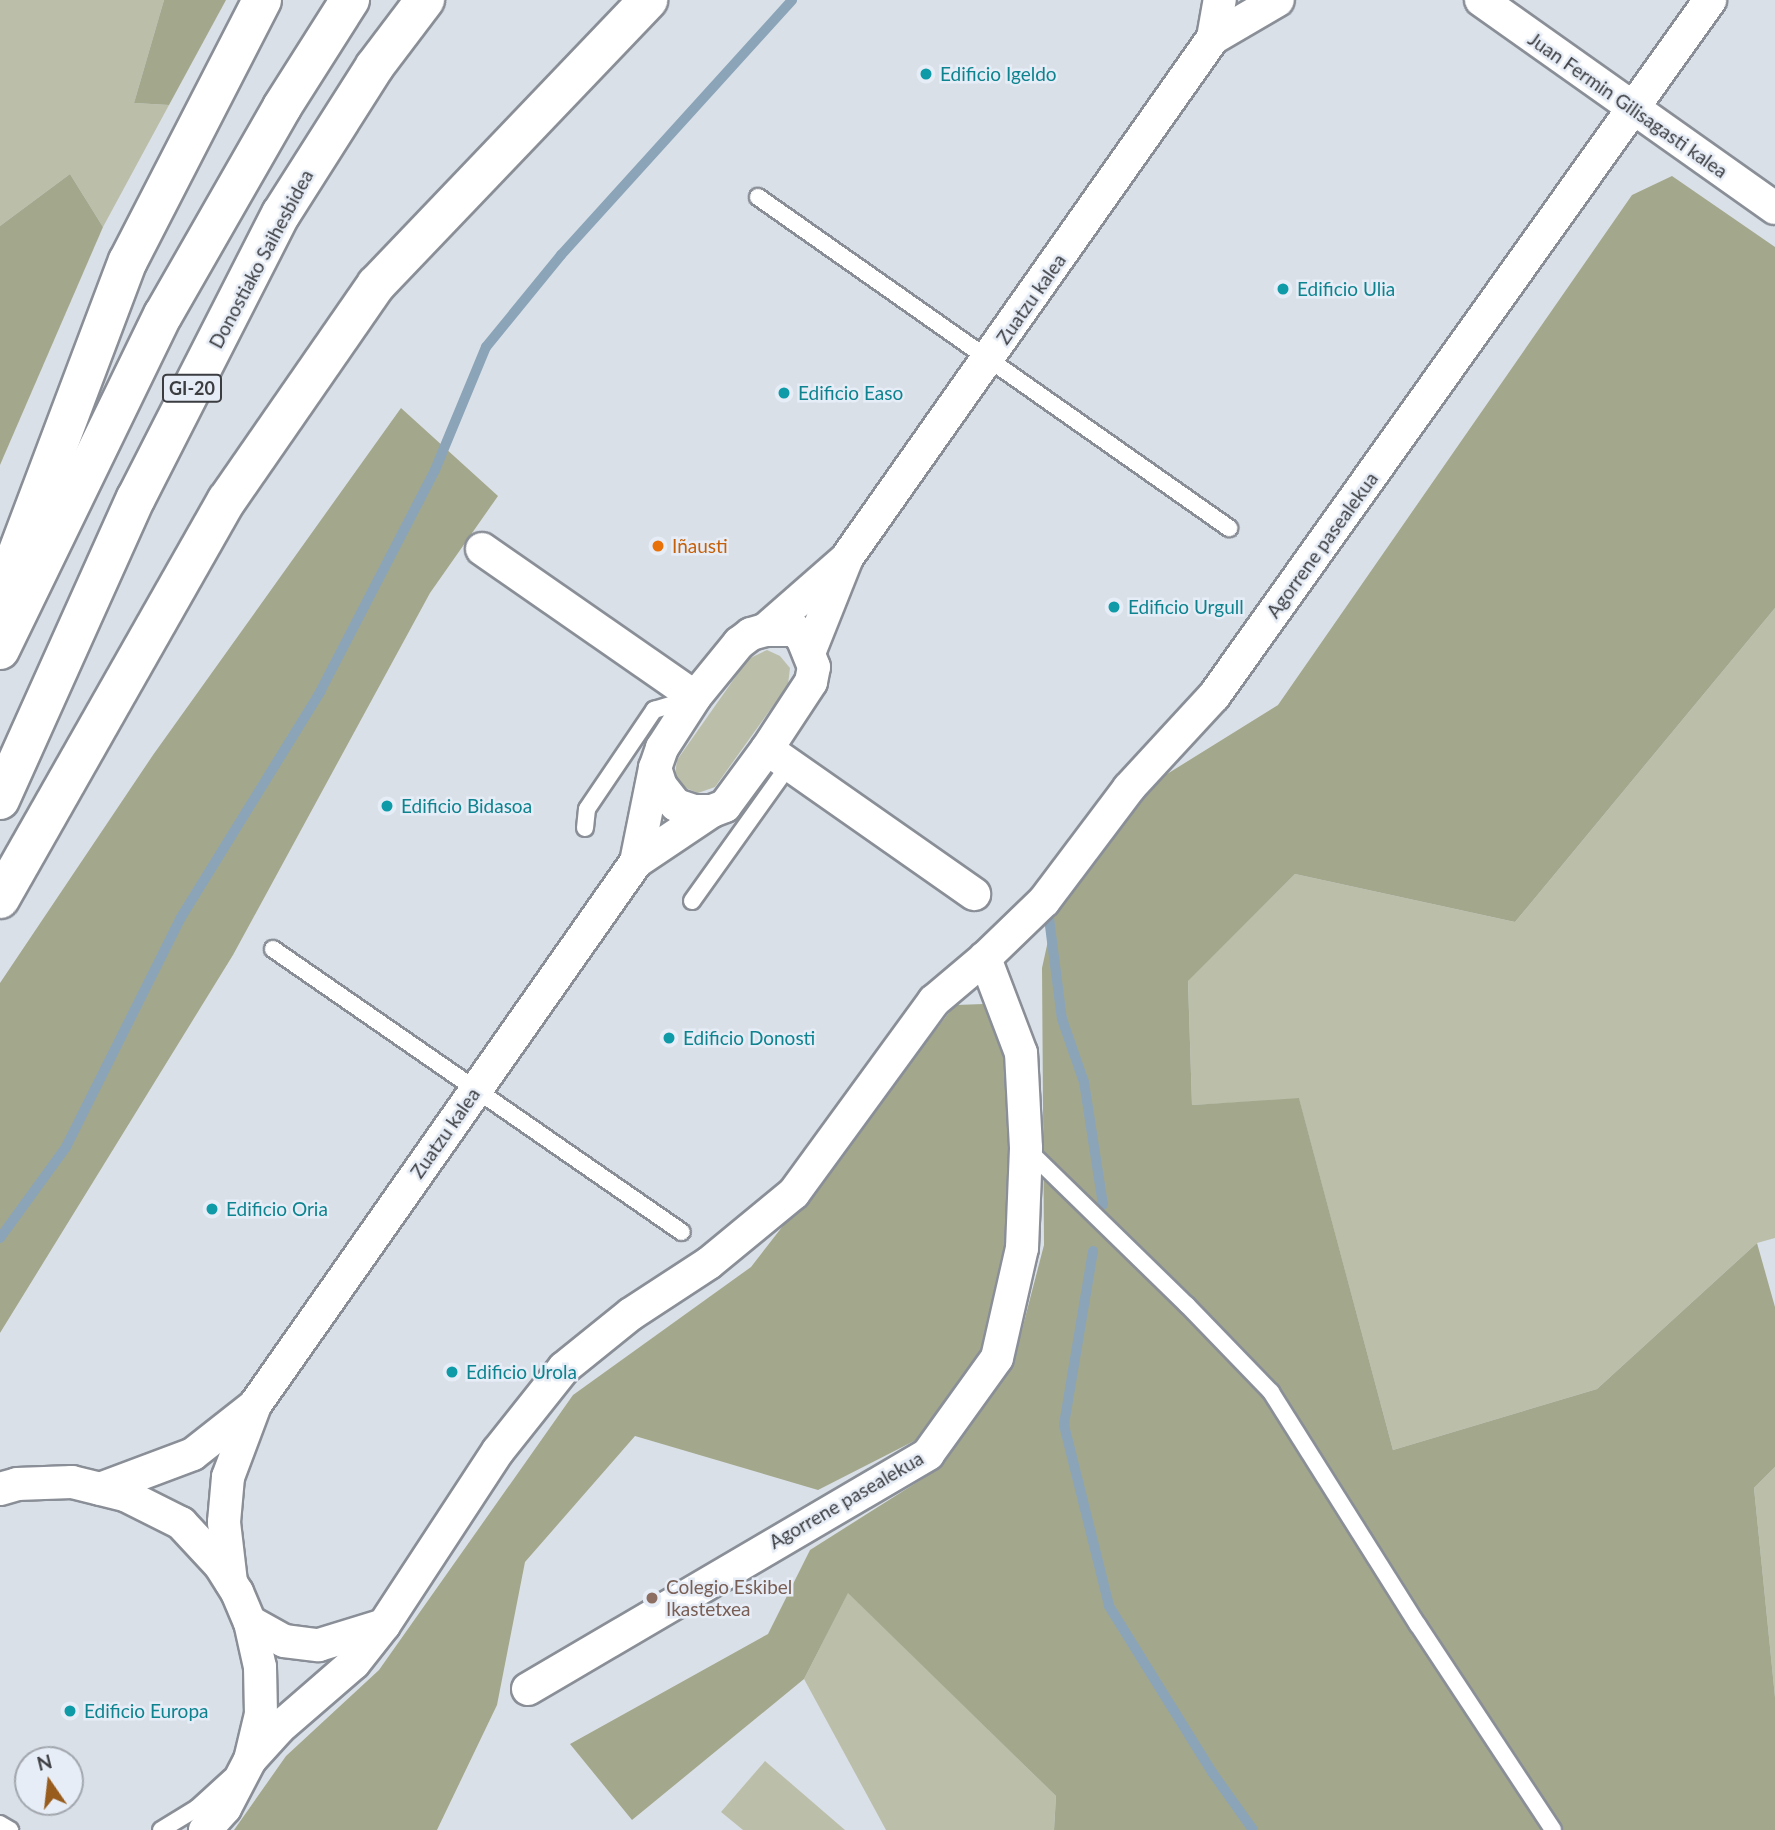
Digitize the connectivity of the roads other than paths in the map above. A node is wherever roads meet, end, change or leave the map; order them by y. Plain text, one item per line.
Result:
1 (262, 0) edge
2 (351, 0) edge
3 (425, 0) edge
4 (648, 0) edge
5 (1220, 0) edge
6 (1278, 0) edge
7 (1481, 0) edge
8 (1710, 0) edge
9 (1213, 38) junction
10 (1633, 111) junction
11 (758, 197) dead end
12 (1775, 208) edge
13 (989, 358) junction
14 (1229, 528) dead end
15 (482, 549) dead end
16 (846, 559) junction
17 (0, 599) edge
18 (765, 629) junction
19 (0, 650) edge
20 (808, 653) junction
21 (695, 697) junction
22 (778, 757) junction
23 (655, 768) junction
24 (0, 800) edge
25 (712, 811) junction
26 (585, 828) dead end
27 (636, 862) junction
28 (974, 894) dead end
29 (0, 899) edge
30 (692, 901) dead end
31 (273, 949) dead end
32 (985, 958) junction
33 (475, 1090) junction
34 (1026, 1148) junction
35 (681, 1232) dead end
36 (255, 1405) junction
37 (0, 1489) edge
38 (100, 1489) junction
39 (231, 1582) junction
40 (250, 1622) junction
41 (384, 1625) junction
42 (528, 1689) dead end
43 (250, 1760) junction
44 (0, 1824) edge
45 (10, 1830) edge
46 (161, 1830) edge
47 (205, 1830) edge
48 (1553, 1830) edge

1 - 17 highway
2 - 19 highway, GI-20
3 - 24 highway, Donostiako Saihesbidea / GI-20
4 - 29 highway
5 - 9 street, Zuatzu kalea
6 - 9 street, Zuatzu kalea
7 - 10 street, Juan Fermin Gilisagasti kalea
8 - 10 street, Agorrene pasealekua
9 - 13 street, Zuatzu kalea
10 - 12 street, Juan Fermin Gilisagasti kalea
10 - 32 street, Agorrene pasealekua
11 - 13 lane
13 - 14 lane
13 - 16 street, Zuatzu kalea
15 - 21 street
16 - 18 street, Zuatzu kalea
16 - 20 street, Zuatzu kalea
18 - 20 street
18 - 21 street, Zuatzu kalea
20 - 22 street, Zuatzu kalea
21 - 23 street, Zuatzu kalea
21 - 26 lane
22 - 25 street, Zuatzu kalea
22 - 28 street
22 - 30 lane
23 - 25 street
23 - 27 street, Zuatzu kalea
25 - 27 street, Zuatzu kalea
27 - 33 street, Zuatzu kalea
31 - 33 lane
32 - 34 street, Agorrene pasealekua
32 - 41 street, Agorrene pasealekua
33 - 35 lane
33 - 36 street, Zuatzu kalea
34 - 42 street, Agorrene pasealekua
34 - 48 lane
36 - 38 street, Zuatzu kalea
36 - 39 street, Zuatzu kalea
37 - 38 street, Zuatzu kalea
38 - 39 street, Zuatzu kalea
39 - 40 street, Zuatzu kalea
40 - 41 street
40 - 43 street, Zuatzu kalea
41 - 43 street, Agorrene pasealekua
43 - 46 lane
43 - 47 street, Zuatzu kalea
44 - 45 lane

